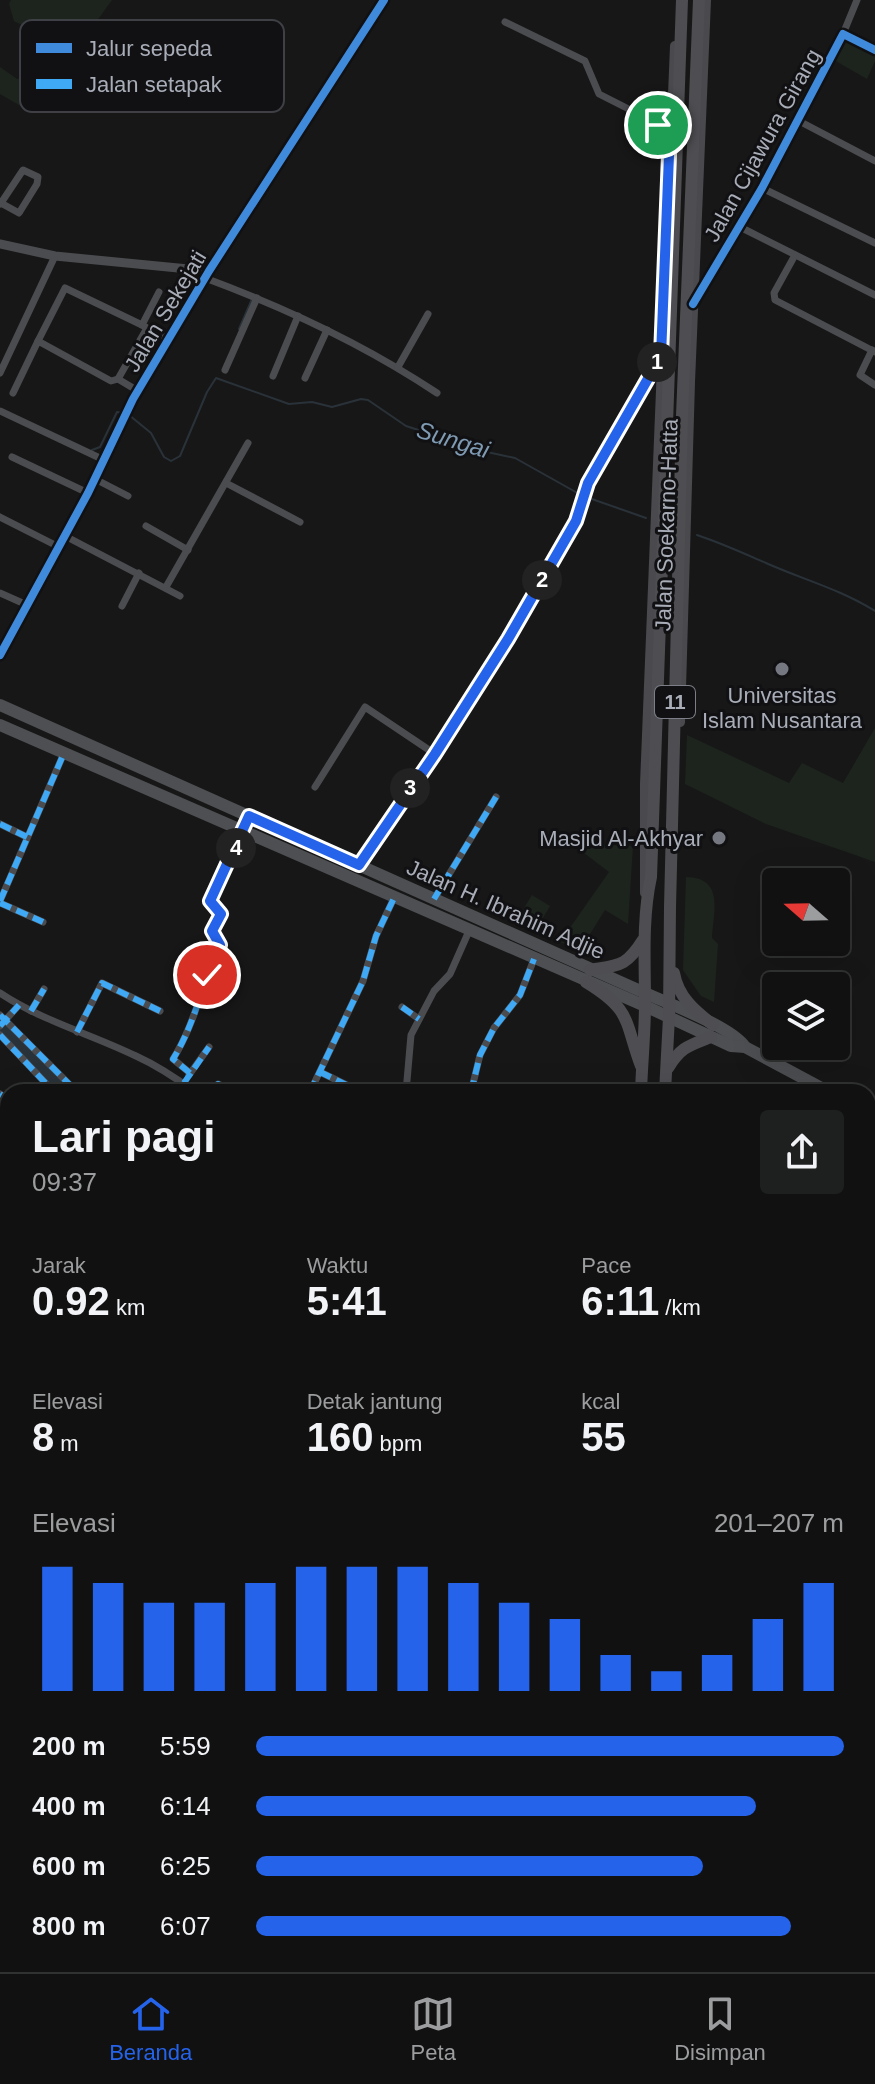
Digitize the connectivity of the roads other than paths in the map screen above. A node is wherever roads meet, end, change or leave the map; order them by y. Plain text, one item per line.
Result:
1 (384, 0) edge
2 (679, 0) edge
3 (699, 0) edge
4 (706, 0) edge
5 (857, 0) edge
6 (678, 20) junction
7 (505, 22) dead end
8 (843, 34) junction
9 (875, 50) edge
10 (799, 121) junction
11 (670, 130) junction
12 (875, 161) edge
13 (762, 188) junction
14 (0, 203) edge
15 (740, 227) junction
16 (875, 243) edge
17 (1, 246) edge
18 (795, 255) junction
19 (55, 256) junction
20 (669, 265) junction
21 (207, 275) junction
22 (159, 292) dead end
23 (875, 295) edge
24 (257, 298) junction
25 (693, 304) junction
26 (428, 314) dead end
27 (298, 316) junction
28 (145, 326) junction
29 (327, 330) junction
30 (170, 340) junction
31 (38, 341) junction
32 (874, 351) edge
33 (661, 356) junction
34 (398, 367) junction
35 (225, 370) dead end
36 (0, 373) edge
37 (273, 376) dead end
38 (305, 378) dead end
39 (118, 379) junction
40 (875, 385) edge
41 (138, 391) junction
42 (13, 393) dead end
43 (437, 393) dead end
44 (0, 411) edge
45 (248, 443) dead end
46 (12, 457) dead end
47 (104, 460) junction
48 (95, 479) junction
49 (226, 483) junction
50 (88, 493) junction
51 (128, 496) dead end
52 (0, 517) edge
53 (300, 522) dead end
54 (146, 526) dead end
55 (65, 536) junction
56 (59, 547) junction
57 (188, 550) junction
58 (139, 573) junction
59 (166, 587) junction
60 (0, 593) edge
61 (180, 596) dead end
62 (27, 605) junction
63 (122, 606) dead end
64 (0, 655) edge
65 (0, 705) edge
66 (0, 725) edge
67 (64, 753) junction
68 (435, 754) junction
69 (315, 787) dead end
70 (496, 797) dead end
71 (249, 816) junction
72 (0, 824) edge
73 (243, 832) junction
74 (27, 837) junction
75 (359, 865) junction
76 (394, 898) junction
77 (434, 899) junction
78 (0, 902) edge
79 (645, 902) junction
80 (670, 907) junction
81 (43, 922) dead end
82 (469, 931) junction
83 (644, 939) junction
84 (670, 942) junction
85 (534, 959) junction
86 (588, 976) junction
87 (44, 989) dead end
88 (0, 993) edge
89 (645, 999) junction
90 (19, 1005) junction
91 (402, 1007) dead end
92 (31, 1011) junction
93 (160, 1011) dead end
94 (670, 1011) junction
95 (419, 1019) junction
96 (2, 1020) edge
97 (712, 1031) junction
98 (77, 1032) junction
99 (0, 1035) edge
100 (209, 1047) dead end
101 (642, 1069) junction
102 (666, 1071) junction
103 (320, 1072) junction
104 (190, 1073) junction
105 (184, 1083) joint
106 (46, 1084) edge
107 (69, 1084) edge
108 (314, 1084) edge
109 (345, 1084) edge
110 (408, 1084) edge
111 (474, 1084) edge
112 (641, 1084) edge
113 (665, 1084) edge
114 (814, 1084) edge

1 - 21 street, Jalan Sekejati
2 - 6 highway, Jalan Soekarno-Hatta / 11
3 - 80 highway, Jalan Soekarno-Hatta / 11
4 - 25 main road, Jalan Soekarno-Hatta
5 - 8 street, Jalan Cijawura Girang
6 - 11 main road, Jalan Soekarno-Hatta
6 - 20 highway, Jalan Soekarno-Hatta / 11
7 - 11 street
8 - 9 street, Jalan Cijawura Girang
8 - 10 street, Jalan Cijawura Girang
10 - 12 street
10 - 13 street, Jalan Cijawura Girang
11 - 20 main road, Jalan Soekarno-Hatta
13 - 15 street, Jalan Cijawura Girang
13 - 16 street
14 - 14 street
15 - 18 street
15 - 25 street, Jalan Cijawura Girang
17 - 19 street
18 - 23 street
18 - 32 street
19 - 21 street
19 - 36 street
20 - 33 main road, Jalan Soekarno-Hatta
20 - 79 highway, Jalan Soekarno-Hatta / 11
21 - 24 street
21 - 30 street, Jalan Sekejati
22 - 28 street
24 - 27 street
24 - 35 street
25 - 80 main road, Jalan Soekarno-Hatta
26 - 34 street
27 - 29 street
27 - 37 street
28 - 30 street
28 - 31 street
28 - 39 street
29 - 34 street
29 - 38 street
30 - 41 street, Jalan Sekejati
31 - 39 street
31 - 42 street
32 - 40 street
33 - 68 street
33 - 79 main road, Jalan Soekarno-Hatta
34 - 43 street
39 - 41 street
41 - 47 street, Jalan Sekejati
44 - 47 street
45 - 49 street
46 - 50 street
47 - 48 street, Jalan Sekejati
48 - 50 street, Jalan Sekejati
48 - 51 street
49 - 53 street
49 - 57 street
50 - 55 street, Jalan Sekejati
52 - 56 street
54 - 57 street
55 - 56 street, Jalan Sekejati
55 - 58 street
56 - 62 street, Jalan Sekejati
57 - 59 street
58 - 59 street
58 - 63 street
59 - 61 street
60 - 62 street
62 - 64 street, Jalan Sekejati
65 - 71 main road, Jalan H. Ibrahim Adjie
66 - 67 main road, Jalan H. Ibrahim Adjie
67 - 73 main road, Jalan H. Ibrahim Adjie
67 - 74 street
68 - 69 street
68 - 75 street
70 - 77 street
71 - 73 main road
71 - 75 main road, Jalan H. Ibrahim Adjie
72 - 74 street
73 - 76 main road, Jalan H. Ibrahim Adjie
73 - 104 street
74 - 78 street
75 - 77 main road, Jalan H. Ibrahim Adjie
76 - 82 main road, Jalan H. Ibrahim Adjie
76 - 103 street
77 - 86 main road, Jalan H. Ibrahim Adjie
78 - 81 street
79 - 83 highway, Jalan Soekarno-Hatta / 11
80 - 84 highway, Jalan Soekarno-Hatta / 11
82 - 85 main road, Jalan H. Ibrahim Adjie
82 - 95 street
83 - 86 highway
83 - 89 highway, Jalan Soekarno-Hatta / 11
84 - 94 highway, Jalan Soekarno-Hatta / 11
84 - 97 highway
85 - 86 main road, Jalan H. Ibrahim Adjie
85 - 111 street
86 - 89 main road, Jalan H. Ibrahim Adjie
86 - 101 highway
87 - 92 street
88 - 90 street
89 - 94 main road, Jalan H. Ibrahim Adjie
89 - 101 highway, Jalan Soekarno-Hatta / 11
90 - 92 street
90 - 96 street
91 - 95 street
92 - 98 street
93 - 98 street
94 - 97 main road, Jalan H. Ibrahim Adjie
94 - 102 highway, Jalan Soekarno-Hatta / 11
95 - 110 street
96 - 107 street
97 - 102 highway
97 - 114 main road, Jalan H. Ibrahim Adjie
98 - 105 street
99 - 106 street
100 - 104 street
101 - 112 highway, Jalan Soekarno-Hatta / 11
102 - 113 highway, Jalan Soekarno-Hatta / 11
103 - 108 street
103 - 109 street
104 - 105 street

